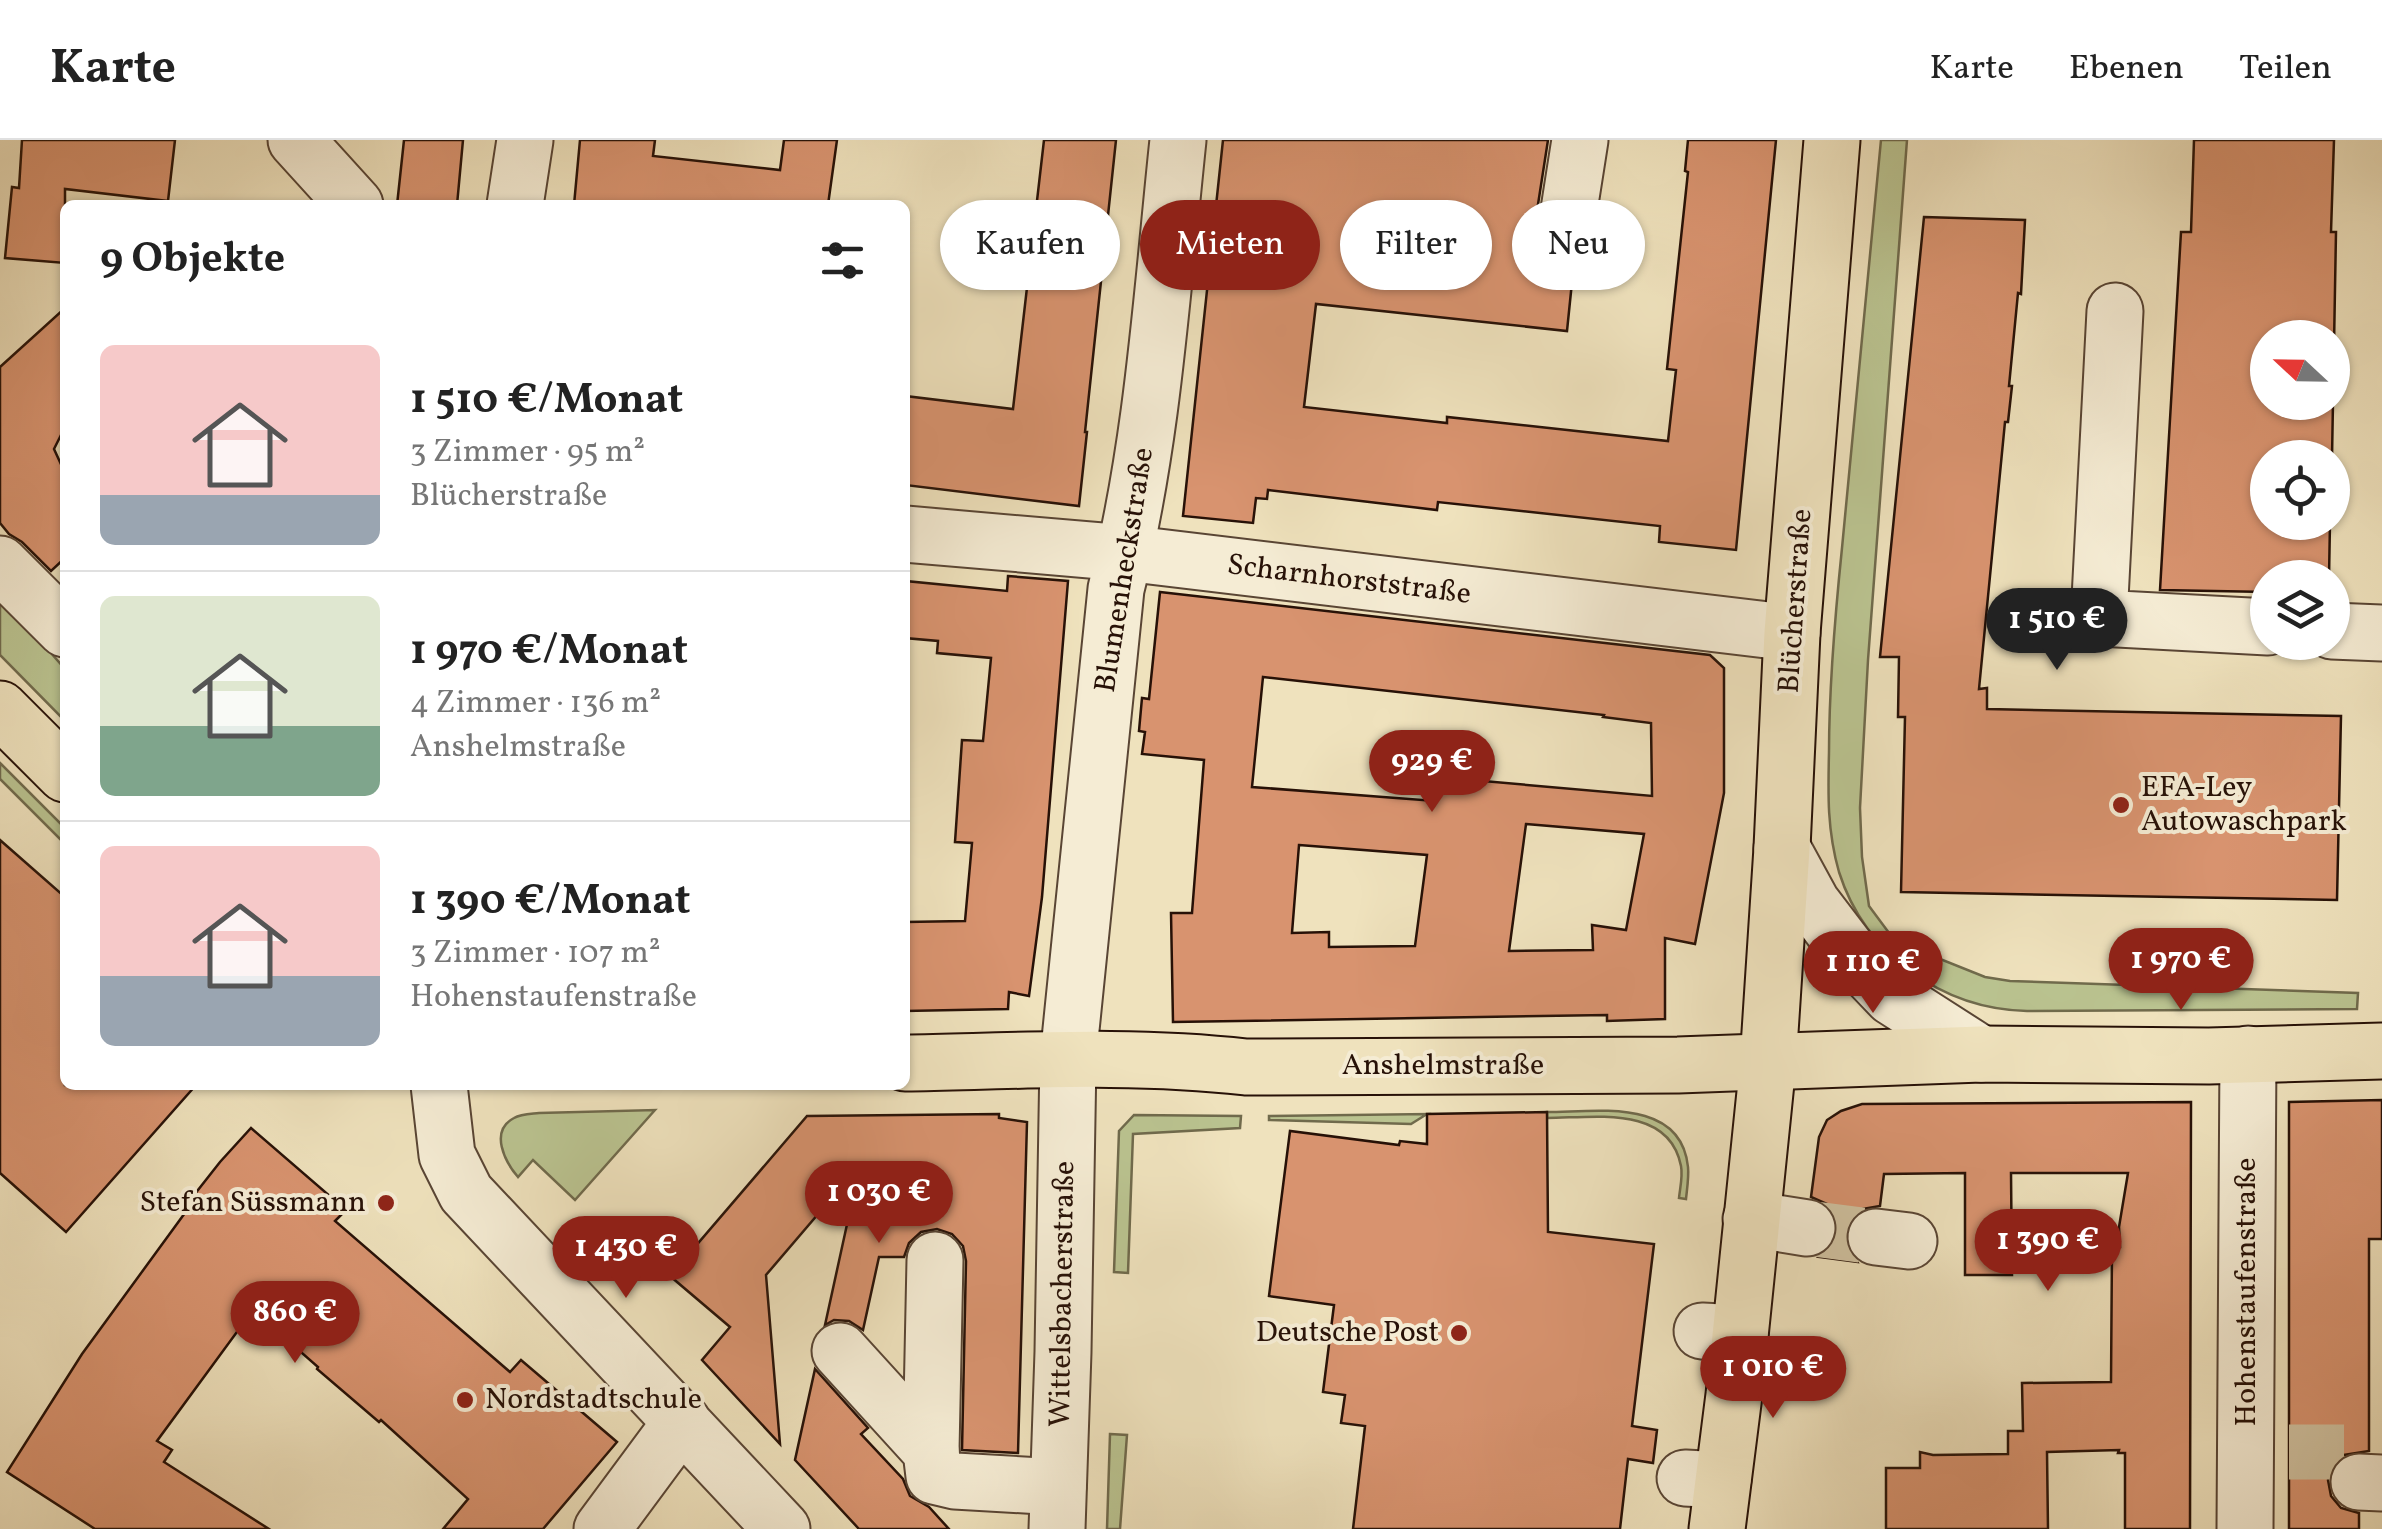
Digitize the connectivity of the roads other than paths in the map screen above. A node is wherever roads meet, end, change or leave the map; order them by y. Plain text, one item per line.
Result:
1 (296, 140) edge
2 (525, 140) edge
3 (1178, 140) edge
4 (1580, 140) edge
5 (1832, 140) edge
6 (350, 200) edge
7 (516, 200) edge
8 (1571, 200) edge
9 (2115, 310) dead end
10 (910, 534) edge
11 (1125, 553) junction
12 (0, 564) edge
13 (60, 624) edge
14 (2250, 626) edge
15 (2350, 631) edge
16 (1792, 633) junction
17 (2382, 633) edge
18 (0, 709) edge
19 (60, 769) edge
20 (1782, 848) junction
21 (2382, 1051) edge
22 (1981, 1054) junction
23 (2248, 1054) junction
24 (1068, 1059) junction
25 (910, 1063) edge
26 (1768, 1063) junction
27 (440, 1090) edge
28 (1751, 1219) junction
29 (1807, 1228) tunnel mouth
30 (935, 1260) dead end
31 (840, 1351) dead end
32 (682, 1421) junction
33 (930, 1451) junction
34 (1708, 1495) edge
35 (1058, 1508) edge
36 (602, 1529) edge
37 (782, 1529) edge
38 (2245, 1529) edge

1 - 6 street
2 - 7 street
3 - 11 street, Blumenheckstraße
4 - 8 street
5 - 16 main road, Blücherstraße
9 - 14 street
10 - 11 street, Scharnhorststraße
11 - 16 street, Scharnhorststraße
11 - 24 street, Blumenheckstraße
12 - 13 street
15 - 17 street
16 - 20 main road, Blücherstraße
18 - 19 main road
20 - 22 street
20 - 26 main road, Blücherstraße
21 - 23 main road, Anshelmstraße
22 - 23 main road, Anshelmstraße
22 - 26 main road, Anshelmstraße
23 - 38 street, Hohenstaufenstraße
24 - 25 main road, Anshelmstraße
24 - 26 main road, Anshelmstraße
24 - 35 street, Wittelsbacherstraße
26 - 28 main road, Blücherstraße
27 - 32 street
28 - 29 street
28 - 34 main road, Blücherstraße
30 - 33 street
31 - 33 street
32 - 36 street
32 - 37 street
33 - 35 street

